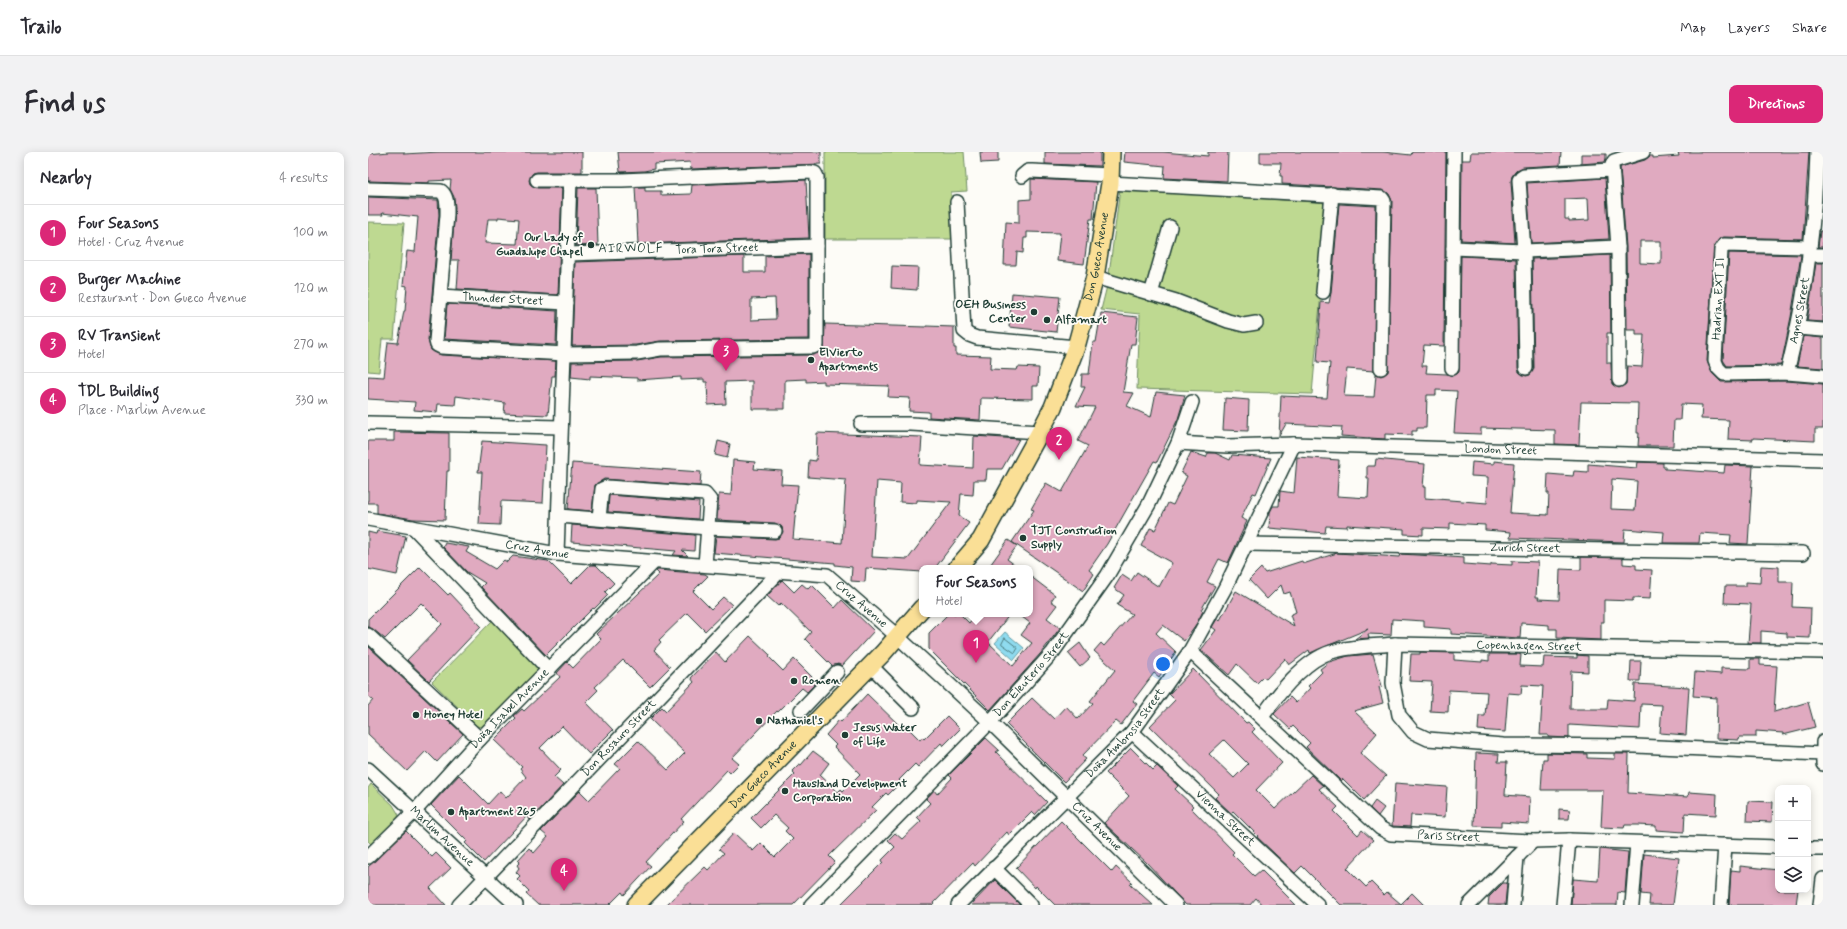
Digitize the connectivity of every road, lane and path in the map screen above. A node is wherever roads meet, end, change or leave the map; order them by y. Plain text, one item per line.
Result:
1 (1111, 152) edge
2 (1454, 152) edge
3 (1643, 152) edge
4 (1817, 152) edge
5 (1612, 170) junction
6 (1022, 176) dead end
7 (1110, 179) junction
8 (537, 180) dead end
9 (570, 180) junction
10 (1820, 182) edge
11 (368, 189) edge
12 (1332, 194) junction
13 (957, 202) dead end
14 (1170, 227) dead end
15 (817, 246) junction
16 (1618, 247) junction
17 (1452, 248) junction
18 (1524, 251) junction
19 (1809, 251) junction
20 (568, 254) junction
21 (1823, 255) edge
22 (1095, 277) junction
23 (1324, 292) dead end
24 (1151, 294) junction
25 (440, 296) junction
26 (566, 303) junction
27 (1256, 323) dead end
28 (1798, 328) junction
29 (1823, 330) edge
30 (1076, 347) junction
31 (565, 354) junction
32 (1381, 368) dead end
33 (1452, 368) dead end
34 (1526, 368) dead end
35 (1787, 373) junction
36 (1823, 376) edge
37 (1619, 380) dead end
38 (1192, 402) dead end
39 (368, 423) edge
40 (861, 424) dead end
41 (562, 426) junction
42 (1040, 432) junction
43 (1178, 443) junction
44 (1294, 444) junction
45 (1823, 460) edge
46 (559, 516) junction
47 (599, 518) junction
48 (368, 519) edge
49 (413, 527) junction
50 (708, 528) junction
51 (775, 531) dead end
52 (1247, 544) junction
53 (1803, 553) dead end
54 (557, 554) junction
55 (654, 562) junction
56 (705, 565) junction
57 (960, 565) edge
58 (779, 572) junction
59 (919, 612) edge
60 (368, 635) edge
61 (898, 636) junction
62 (1395, 644) junction
63 (1190, 651) junction
64 (1823, 652) edge
65 (871, 666) junction
66 (549, 670) junction
67 (837, 672) dead end
68 (913, 708) dead end
69 (801, 710) dead end
70 (1262, 717) junction
71 (990, 722) junction
72 (1132, 732) junction
73 (480, 739) junction
74 (1823, 742) edge
75 (1823, 754) edge
76 (1823, 764) edge
77 (368, 769) edge
78 (1066, 797) junction
79 (414, 812) junction
80 (1569, 840) junction
81 (1533, 841) junction
82 (1637, 843) junction
83 (1725, 845) junction
84 (1775, 847) edge
85 (1811, 849) edge
86 (1823, 849) edge
87 (368, 857) edge
88 (1517, 857) junction
89 (994, 868) junction
90 (486, 877) junction
91 (1823, 879) edge
92 (459, 905) edge
93 (516, 905) edge
94 (636, 905) edge
95 (812, 905) edge
96 (958, 905) edge
97 (1031, 905) edge
98 (1176, 905) edge
99 (1318, 905) edge
100 (1468, 905) edge
101 (1513, 905) edge
102 (1564, 905) edge
103 (1632, 905) edge
104 (1720, 905) edge
105 (1820, 905) edge

1 - 7 main road, Don Gueco Avenue
2 - 17 street
3 - 5 street
4 - 10 street, Agnes Street
5 - 16 street
5 - 18 street
6 - 7 street
7 - 12 street
7 - 22 main road, Don Gueco Avenue
8 - 9 street
9 - 15 street
9 - 20 street
10 - 19 street, Agnes Street
11 - 25 street
12 - 23 street
12 - 32 street
13 - 30 street
14 - 24 street
15 - 20 street, Tora Tora Street
15 - 31 street
16 - 18 street
16 - 37 street
17 - 18 street
17 - 33 street
18 - 34 street
19 - 21 street, Hadrian EXT II
19 - 28 street, Agnes Street
19 - 35 street, Hadrian EXT II
20 - 26 street
22 - 24 street
22 - 30 main road, Don Gueco Avenue
24 - 27 street
25 - 26 street, Thunder Street
25 - 31 street
26 - 31 street
28 - 29 street
28 - 35 street, Agnes Street
30 - 42 main road, Don Gueco Avenue
31 - 41 street
35 - 36 street, Hadrian EXT II
38 - 43 street, Don Eleuterio Street
39 - 41 street
40 - 42 street
41 - 46 street
42 - 57 main road, Don Gueco Avenue
43 - 44 street, London Street
43 - 71 street, Don Eleuterio Street
44 - 45 street, London Street
44 - 52 street, Doña Ambrosia Street
46 - 47 street
46 - 54 street
47 - 50 street
47 - 50 street
48 - 49 street, Cruz Avenue
49 - 54 street, Cruz Avenue
49 - 66 street
50 - 51 street
50 - 56 street
52 - 53 street, Zurich Street
52 - 63 street, Doña Ambrosia Street
54 - 55 street, Cruz Avenue
55 - 56 street, Cruz Avenue
55 - 66 street, Doña Isabel Avenue
56 - 58 street, Cruz Avenue
58 - 61 street, Cruz Avenue
58 - 90 street, Don Rosauro Street
59 - 61 main road, Don Gueco Avenue
60 - 73 street
61 - 65 main road, Don Gueco Avenue
61 - 71 street, Cruz Avenue
62 - 64 street, Copenhagen Street
62 - 70 street, Copenhagen Street
62 - 75 street
63 - 70 street, Paris Street
63 - 72 street, Doña Ambrosia Street
65 - 68 street
65 - 94 main road, Don Gueco Avenue
66 - 73 street, Doña Isabel Avenue
67 - 69 street
70 - 81 street, Paris Street
71 - 78 street, Cruz Avenue
71 - 95 street, Don Eleuterio Street
72 - 78 street, Doña Ambrosia Street
72 - 99 street, Vienna Street
73 - 79 street, Doña Isabel Avenue
74 - 75 street
75 - 76 street
77 - 79 street, Marlim Avenue
78 - 89 street, Doña Ambrosia Street
78 - 98 street, Cruz Avenue
79 - 87 street, Doña Isabel Avenue
79 - 90 street, Marlim Avenue
80 - 81 street, Paris Street
80 - 82 street, Paris Street
80 - 102 street
81 - 88 street
82 - 83 street, Paris Street
82 - 103 street
83 - 84 street, Paris Street
83 - 104 street
85 - 86 street
88 - 100 street
88 - 101 street
89 - 96 street, Doña Ambrosia Street
89 - 97 street
90 - 92 street, Don Rosauro Street
90 - 93 street, Marlim Avenue
91 - 105 street

